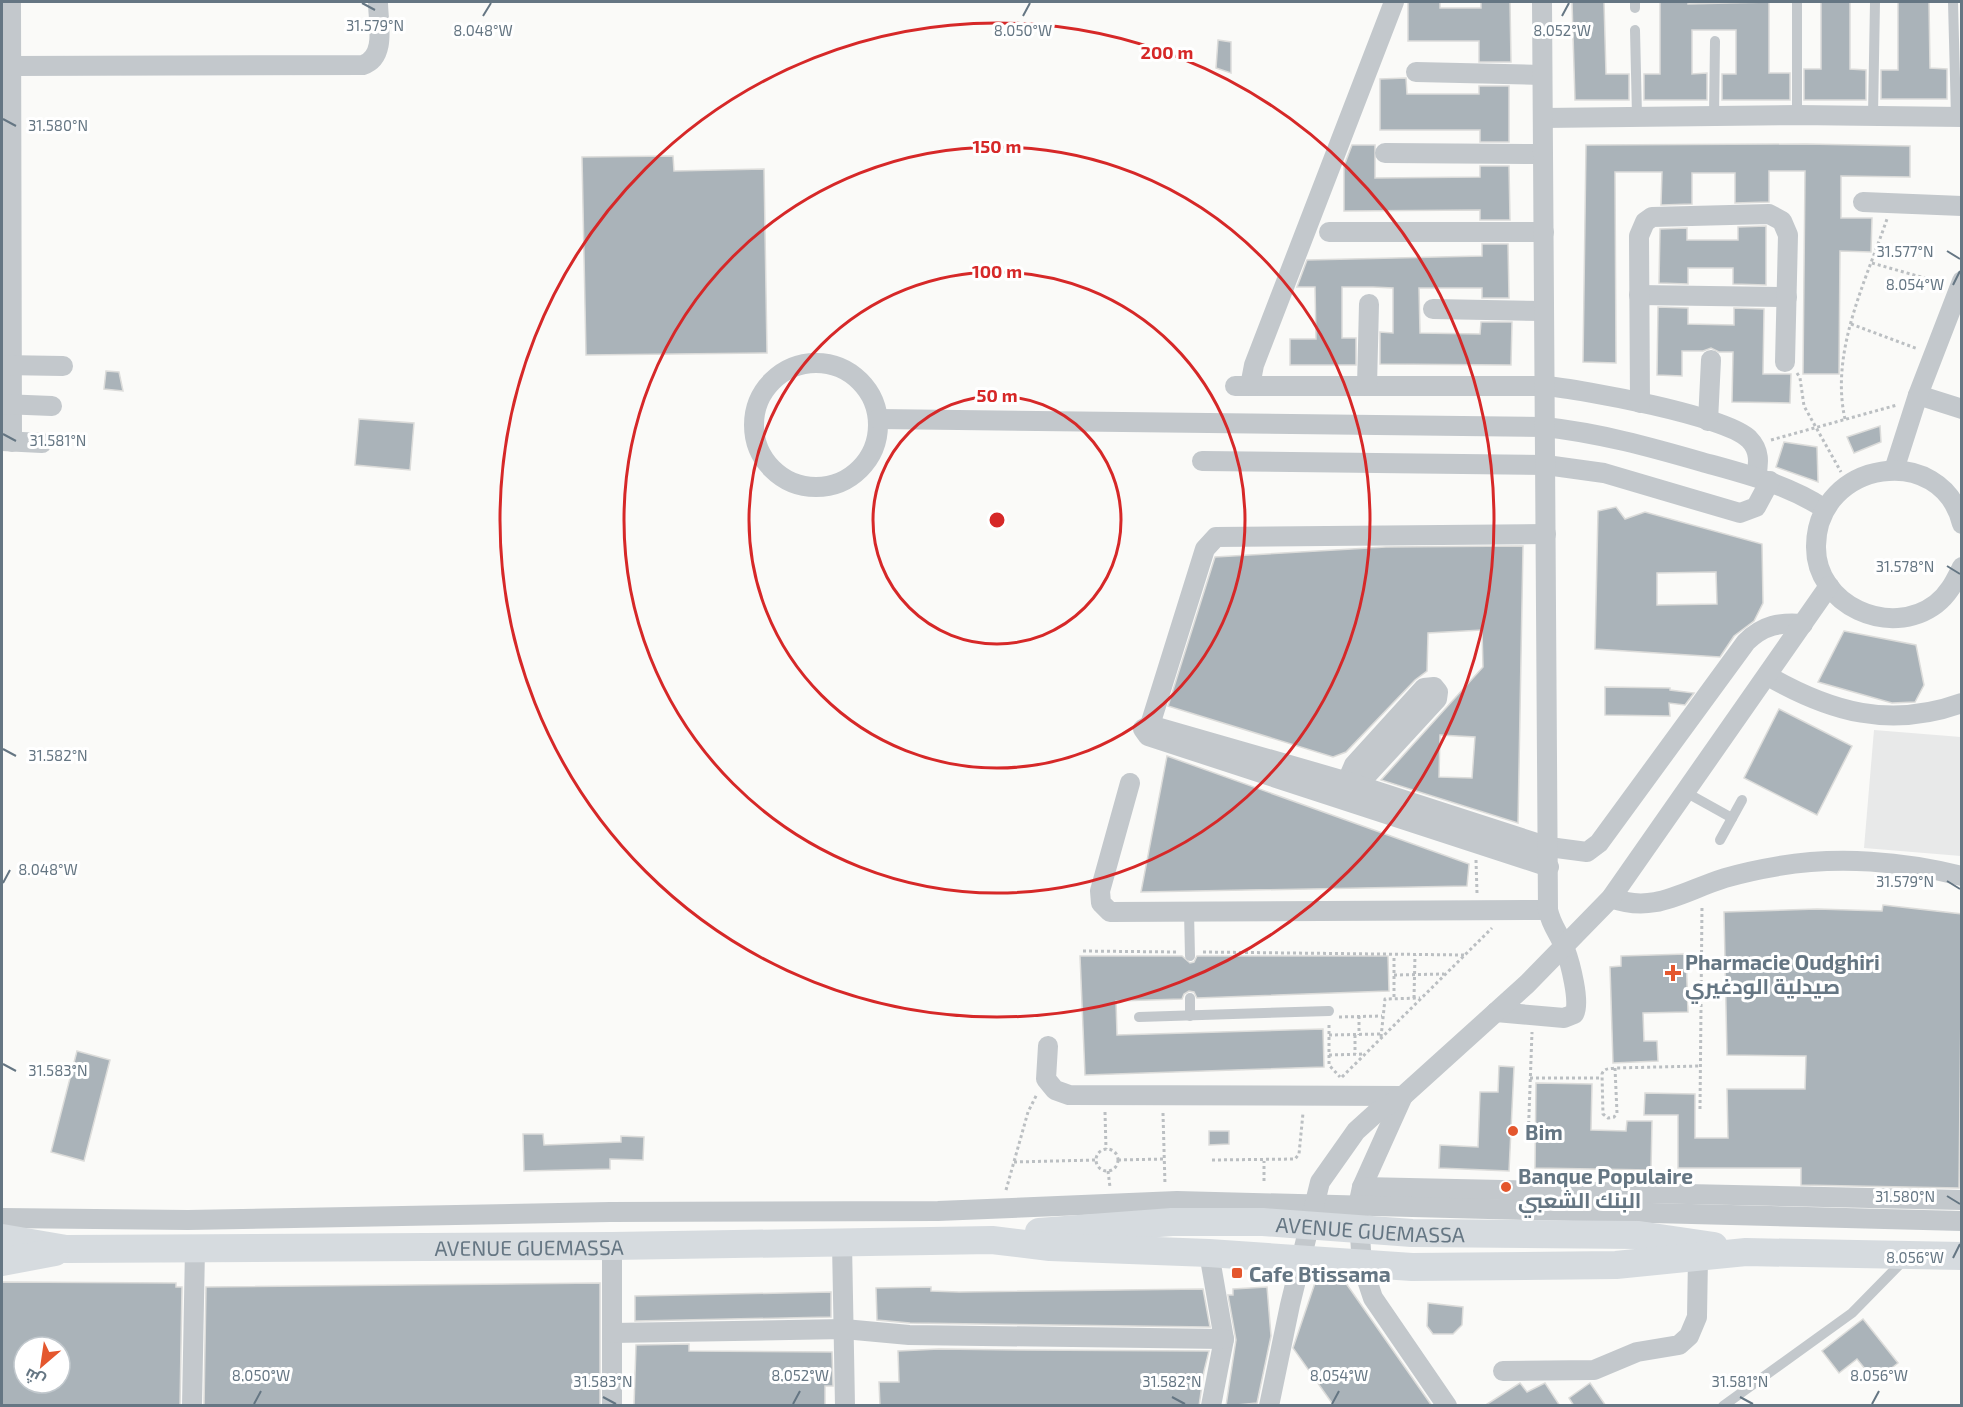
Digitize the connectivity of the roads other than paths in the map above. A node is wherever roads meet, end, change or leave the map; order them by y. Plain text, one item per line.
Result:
1 (11, 2) edge
2 (378, 2) edge
3 (1394, 2) edge
4 (1542, 2) edge
5 (1797, 2) edge
6 (1875, 2) edge
7 (1953, 2) edge
8 (1635, 30) dead end
9 (1715, 41) dead end
10 (12, 66) junction
11 (1416, 72) dead end
12 (1542, 75) junction
13 (1797, 115) junction
14 (1874, 115) junction
15 (1637, 116) junction
16 (1714, 117) junction
17 (1959, 117) edge
18 (1543, 118) junction
19 (1385, 153) dead end
20 (1543, 154) junction
21 (1863, 202) dead end
22 (1962, 206) edge
23 (1329, 232) dead end
24 (1544, 232) junction
25 (1960, 284) edge
26 (1639, 295) junction
27 (1786, 297) junction
28 (1369, 304) dead end
29 (1433, 309) dead end
30 (1544, 310) junction
31 (1711, 360) dead end
32 (1785, 362) road end
33 (8, 365) edge
34 (63, 366) dead end
35 (1367, 386) junction
36 (1545, 386) junction
37 (1917, 398) junction
38 (1640, 402) junction
39 (7, 404) edge
40 (52, 406) dead end
41 (1962, 409) edge
42 (878, 418) junction
43 (1708, 421) junction
44 (1545, 427) junction
45 (7, 441) edge
46 (42, 443) dead end
47 (1202, 460) dead end
48 (1546, 465) junction
49 (1894, 470) junction
50 (1763, 479) junction
51 (1825, 509) junction
52 (1961, 519) edge
53 (1546, 534) junction
54 (1962, 567) edge
55 (1829, 586) junction
56 (1803, 624) junction
57 (1768, 676) junction
58 (1962, 703) edge
59 (1130, 783) dead end
60 (1351, 793) junction
61 (1687, 793) junction
62 (1742, 800) dead end
63 (1732, 818) junction
64 (1720, 840) dead end
65 (1549, 847) junction
66 (1549, 867) junction
67 (1962, 876) edge
68 (1611, 898) junction
69 (1548, 910) junction
70 (1189, 912) junction
71 (1565, 947) junction
72 (1190, 954) road end
73 (1190, 999) dead end
74 (1329, 1011) dead end
75 (1496, 1012) junction
76 (1190, 1016) junction
77 (1139, 1017) dead end
78 (1048, 1046) dead end
79 (1403, 1096) junction
80 (1961, 1200) edge
81 (1360, 1207) junction
82 (1962, 1212) edge
83 (1310, 1215) junction
84 (2, 1218) edge
85 (1962, 1221) edge
86 (2, 1238) edge
87 (993, 1240) junction
88 (842, 1243) junction
89 (612, 1246) junction
90 (66, 1249) junction
91 (195, 1249) junction
92 (1746, 1252) junction
93 (1209, 1253) junction
94 (1909, 1255) junction
95 (1962, 1256) edge
96 (1698, 1258) junction
97 (1300, 1260) junction
98 (2, 1262) edge
99 (1362, 1265) junction
100 (844, 1329) junction
101 (612, 1333) junction
102 (1224, 1339) junction
103 (1503, 1371) dead end
104 (192, 1406) edge
105 (612, 1406) edge
106 (845, 1406) edge
107 (1211, 1406) edge
108 (1269, 1406) edge
109 (1447, 1406) edge
110 (1722, 1406) edge

1 - 10 street
2 - 10 street
3 - 35 street
4 - 12 street
5 - 13 lane
6 - 14 lane
7 - 17 lane
8 - 15 lane
9 - 16 lane
10 - 33 street
11 - 12 street
12 - 18 street
13 - 14 street
13 - 16 street
14 - 17 street
15 - 16 street
15 - 18 street
18 - 20 street
19 - 20 street
20 - 24 street
21 - 22 street
23 - 24 street
24 - 30 street
25 - 37 street
26 - 27 street
26 - 27 street
26 - 38 street
27 - 32 street
28 - 35 street
29 - 30 street
30 - 36 street
31 - 43 street
33 - 34 street
33 - 39 street
35 - 36 street
36 - 38 street
36 - 44 street
37 - 41 street
37 - 49 street
38 - 43 street
39 - 40 street
39 - 45 street
42 - 42 street
42 - 44 street
43 - 50 street
44 - 48 street
44 - 50 street
45 - 46 street
47 - 48 street
48 - 50 street
48 - 53 street
49 - 51 street
49 - 52 street
50 - 51 street
51 - 55 street
53 - 60 street
53 - 65 street
54 - 55 street
55 - 56 street
56 - 57 street
56 - 65 street
57 - 58 street
57 - 61 street
59 - 70 street
60 - 60 street
60 - 65 street
60 - 66 street
61 - 63 lane
61 - 68 street
62 - 63 lane
63 - 64 lane
65 - 66 street
66 - 69 street
67 - 68 street
68 - 71 street
69 - 70 street
69 - 71 street
70 - 72 lane
71 - 75 street
71 - 75 street
73 - 76 lane
74 - 76 lane
75 - 79 street
76 - 77 lane
78 - 79 street
79 - 81 street
79 - 83 street
80 - 81 street
80 - 82 street
81 - 83 main road, AVENUE GUEMASSA
81 - 85 street
81 - 92 main road, AVENUE GUEMASSA
81 - 99 street
83 - 84 street
83 - 87 main road, AVENUE GUEMASSA
83 - 97 street
86 - 90 main road, AVENUE GUEMASSA
87 - 88 main road, AVENUE GUEMASSA
87 - 93 main road, AVENUE GUEMASSA
88 - 89 main road, AVENUE GUEMASSA
88 - 100 street
89 - 91 main road, AVENUE GUEMASSA
89 - 101 street
90 - 91 main road, AVENUE GUEMASSA
90 - 98 main road, AVENUE GUEMASSA
91 - 104 street
92 - 94 main road, AVENUE GUEMASSA
92 - 96 main road, AVENUE GUEMASSA
93 - 97 main road, AVENUE GUEMASSA
93 - 102 street
94 - 95 main road, AVENUE GUEMASSA
94 - 110 lane
96 - 99 main road, AVENUE GUEMASSA
96 - 103 street
97 - 99 main road, AVENUE GUEMASSA
97 - 108 street
99 - 109 street
100 - 101 street
100 - 102 street
100 - 106 street
101 - 105 street
102 - 107 street

